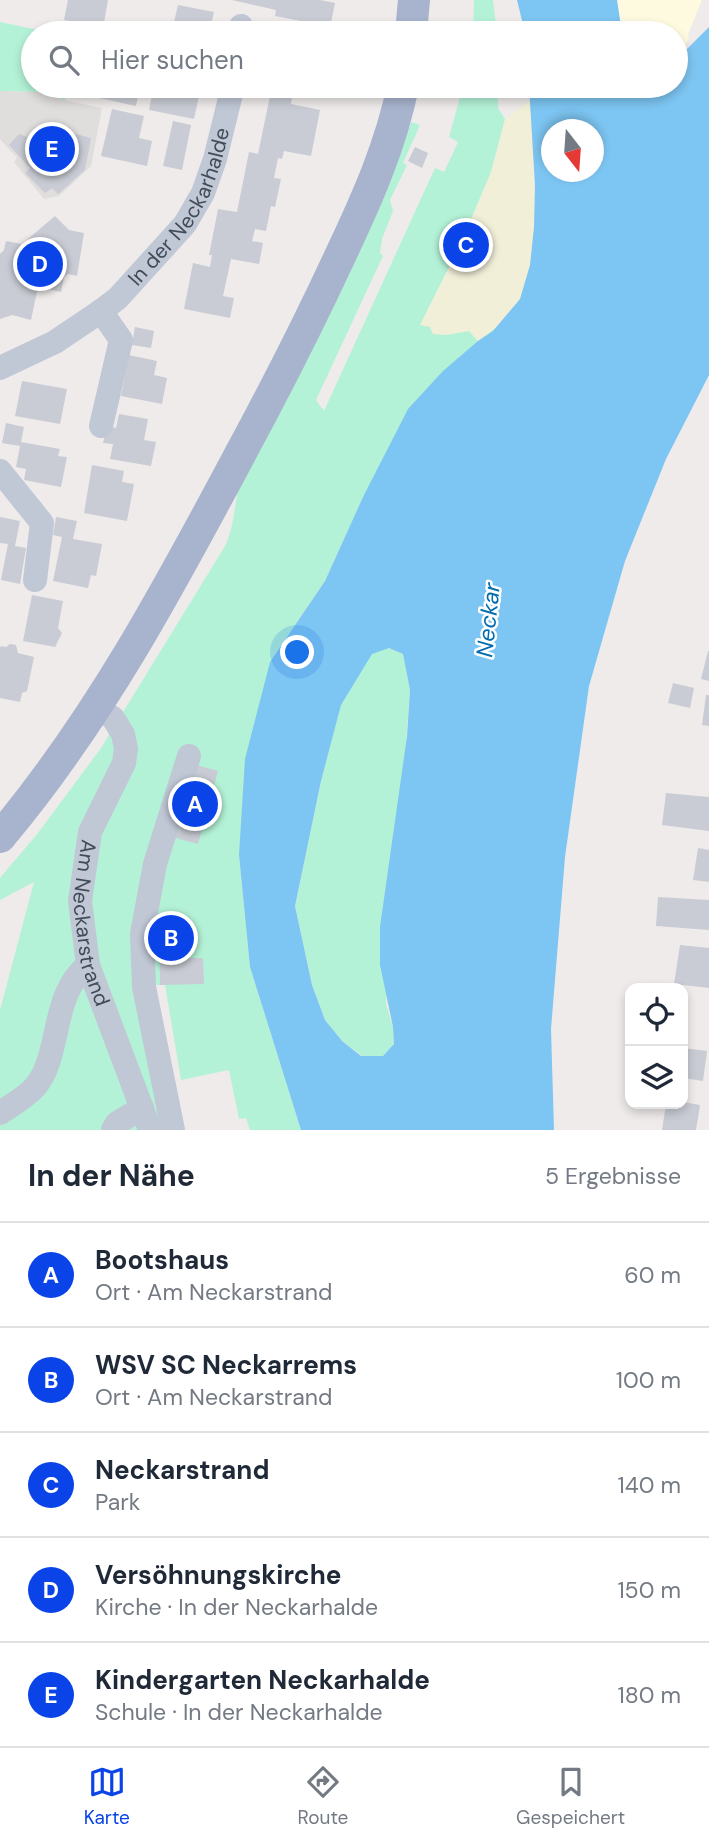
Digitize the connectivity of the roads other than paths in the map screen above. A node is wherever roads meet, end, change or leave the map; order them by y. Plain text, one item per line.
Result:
1 (414, 0) edge
2 (412, 21) edge
3 (230, 98) edge
4 (400, 98) edge
5 (102, 311) junction
6 (0, 368) edge
7 (101, 426) dead end
8 (0, 471) edge
9 (35, 580) dead end
10 (96, 707) junction
11 (189, 756) dead end
12 (0, 836) edge
13 (88, 965) junction
14 (0, 1113) edge
15 (146, 1119) edge
16 (113, 1130) edge
17 (173, 1130) edge

1 - 2 main road
3 - 5 street, In der Neckarhalde
4 - 10 main road
5 - 6 street, In der Neckarhalde
5 - 7 street
8 - 9 street
10 - 12 main road
10 - 13 street, Am Neckarstrand
11 - 17 street, Am Neckarstrand
13 - 14 street
13 - 15 street, Am Neckarstrand
15 - 16 street, Am Neckarstrand

